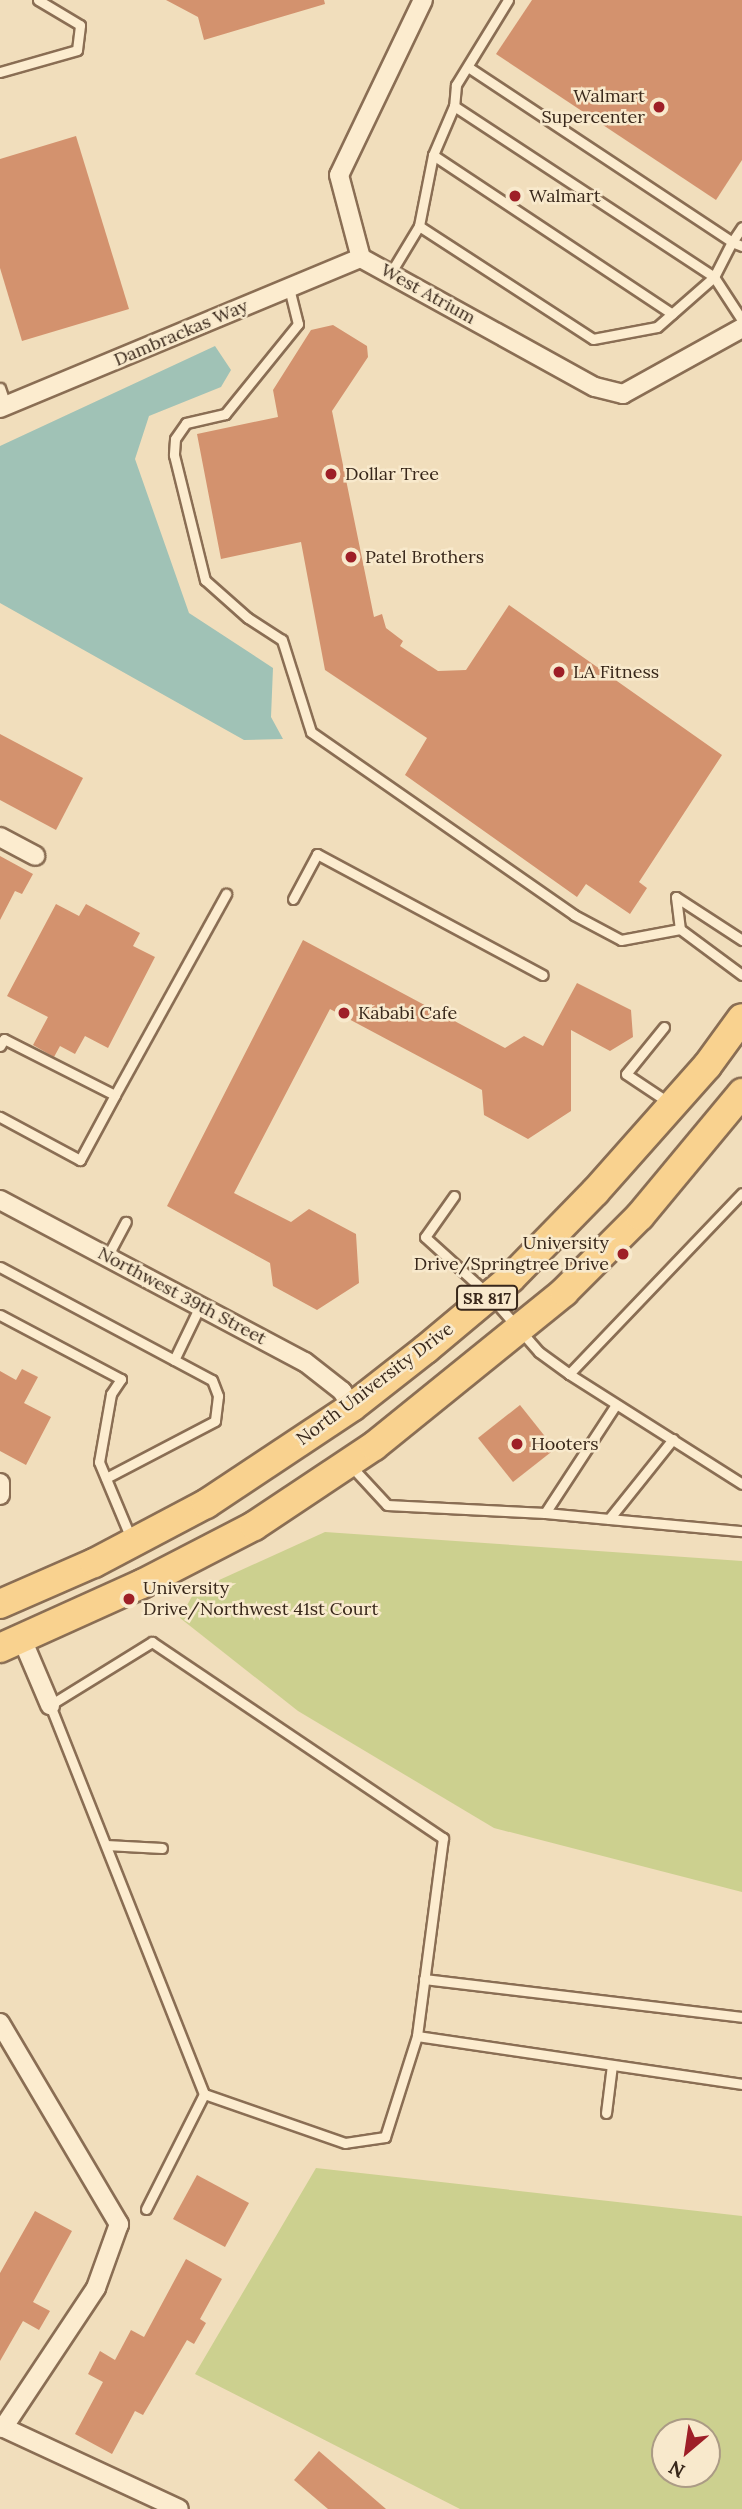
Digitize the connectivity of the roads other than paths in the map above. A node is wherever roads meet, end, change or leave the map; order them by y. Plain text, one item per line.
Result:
1 (38, 0) edge
2 (423, 0) edge
3 (508, 0) edge
4 (468, 67) junction
5 (0, 72) edge
6 (454, 106) junction
7 (433, 155) junction
8 (419, 226) junction
9 (742, 227) edge
10 (732, 242) junction
11 (742, 246) edge
12 (361, 258) junction
13 (390, 274) junction
14 (714, 277) junction
15 (289, 288) junction
16 (672, 314) junction
17 (742, 320) edge
18 (742, 328) edge
19 (0, 388) edge
20 (3, 406) edge
21 (0, 837) edge
22 (34, 856) dead end
23 (226, 894) dead end
24 (293, 899) dead end
25 (680, 929) junction
26 (742, 940) edge
27 (543, 975) dead end
28 (742, 975) edge
29 (742, 1018) edge
30 (664, 1027) dead end
31 (0, 1046) edge
32 (742, 1093) edge
33 (115, 1095) junction
34 (672, 1105) junction
35 (0, 1117) edge
36 (742, 1193) edge
37 (454, 1196) dead end
38 (0, 1200) edge
39 (126, 1222) dead end
40 (107, 1257) junction
41 (0, 1267) edge
42 (490, 1296) junction
43 (200, 1306) junction
44 (0, 1315) edge
45 (519, 1331) junction
46 (174, 1360) junction
47 (569, 1374) junction
48 (352, 1406) junction
49 (615, 1406) junction
50 (673, 1439) junction
51 (349, 1464) junction
52 (106, 1478) junction
53 (0, 1483) edge
54 (742, 1484) edge
55 (0, 1495) edge
56 (545, 1513) junction
57 (610, 1518) junction
58 (742, 1531) edge
59 (132, 1543) junction
60 (78, 1568) junction
61 (0, 1604) edge
62 (20, 1640) edge
63 (50, 1705) junction
64 (106, 1845) junction
65 (162, 1848) dead end
66 (424, 1979) junction
67 (742, 2017) edge
68 (0, 2023) edge
69 (417, 2036) junction
70 (612, 2065) junction
71 (742, 2084) edge
72 (204, 2094) junction
73 (606, 2113) dead end
74 (146, 2209) dead end
75 (1, 2427) edge
76 (179, 2509) edge

1 - 5 lane
2 - 12 street, West Atrium
3 - 4 lane
4 - 6 lane
4 - 10 lane
6 - 7 lane
6 - 14 lane
7 - 8 lane
7 - 16 lane
8 - 13 lane
8 - 16 lane
9 - 10 lane
10 - 11 lane
10 - 14 lane
12 - 13 street, West Atrium
12 - 15 street, Dambrackas Way
13 - 18 street, West Atrium
14 - 16 lane
14 - 17 lane
15 - 20 street, Dambrackas Way
15 - 25 lane
19 - 20 lane
21 - 22 street
23 - 33 lane
24 - 27 lane
25 - 26 lane
25 - 28 lane
29 - 34 main road, North University Drive / SR 817
30 - 34 lane
31 - 33 lane
32 - 45 main road, SR 817
33 - 35 lane
34 - 42 main road, North University Drive / SR 817
36 - 47 lane
37 - 42 lane
38 - 40 street, Northwest 39th Street
39 - 40 lane
40 - 43 street, Northwest 39th Street
41 - 46 lane
42 - 45 lane
42 - 48 main road, North University Drive / SR 817
43 - 46 lane
43 - 48 street, Northwest 39th Street
44 - 52 lane
45 - 47 lane
45 - 51 main road, SR 817
46 - 52 lane
47 - 49 lane
48 - 59 main road, North University Drive / SR 817
49 - 50 lane
49 - 56 lane
50 - 54 lane
50 - 57 lane
51 - 56 lane
51 - 62 main road, SR 817
52 - 59 lane
53 - 55 street
56 - 57 lane
57 - 58 lane
59 - 60 main road, North University Drive / SR 817
60 - 61 main road, North University Drive / SR 817
60 - 62 main road
62 - 63 street
63 - 64 lane
63 - 66 lane
64 - 65 lane
64 - 72 lane
66 - 67 lane
66 - 69 lane
68 - 75 street
69 - 70 lane
69 - 72 lane
70 - 71 lane
70 - 73 lane
72 - 74 lane
75 - 76 street

